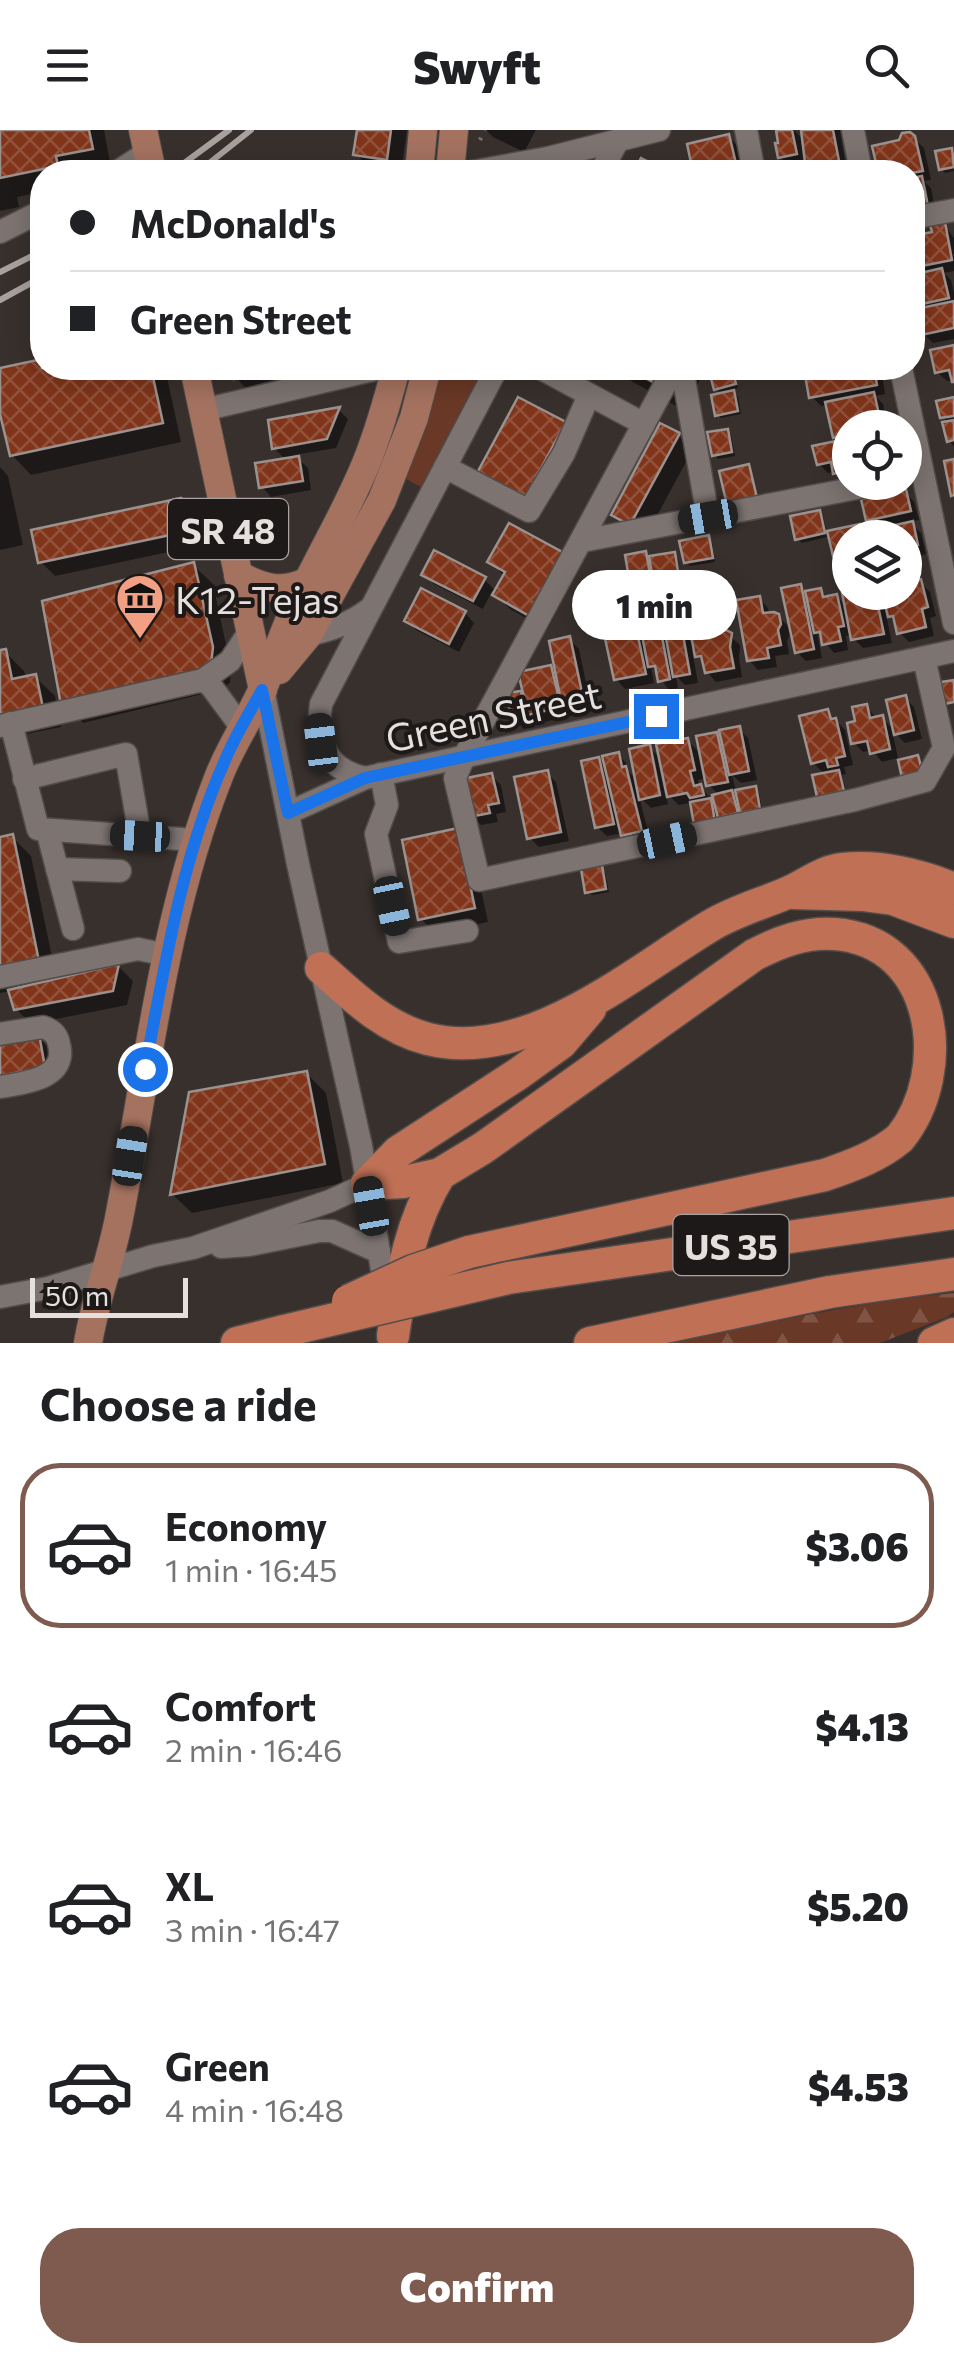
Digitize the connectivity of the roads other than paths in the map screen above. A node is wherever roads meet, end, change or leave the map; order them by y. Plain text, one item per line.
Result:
1 (423, 130) edge
2 (660, 130) edge
3 (746, 130) edge
4 (852, 130) edge
5 (467, 135) edge
6 (618, 140) junction
7 (420, 160) edge
8 (456, 160) edge
9 (537, 160) edge
10 (607, 160) edge
11 (752, 160) edge
12 (858, 160) edge
13 (954, 210) edge
14 (925, 216) edge
15 (30, 218) edge
16 (0, 232) edge
17 (197, 380) edge
18 (327, 380) edge
19 (393, 380) edge
20 (423, 380) edge
21 (491, 380) edge
22 (561, 380) edge
23 (668, 380) edge
24 (684, 380) edge
25 (902, 380) edge
26 (588, 395) junction
27 (203, 410) junction
28 (906, 410) edge
29 (644, 424) junction
30 (445, 466) junction
31 (922, 492) edge
32 (832, 493) edge
33 (954, 501) edge
34 (930, 506) junction
35 (708, 517) junction
36 (582, 541) junction
37 (238, 575) junction
38 (308, 581) junction
39 (370, 608) junction
40 (954, 623) edge
41 (250, 631) junction
42 (308, 635) junction
43 (954, 651) edge
44 (924, 658) junction
45 (204, 680) junction
46 (262, 690) junction
47 (5, 725) edge
48 (242, 728) junction
49 (464, 757) junction
50 (373, 776) junction
51 (24, 779) junction
52 (288, 813) junction
53 (47, 830) junction
54 (140, 836) junction
55 (196, 840) junction
56 (57, 869) junction
57 (120, 871) dead end
58 (954, 890) edge
59 (788, 892) junction
60 (954, 922) edge
61 (73, 929) dead end
62 (467, 931) dead end
63 (167, 955) junction
64 (321, 968) junction
65 (0, 976) edge
66 (598, 1000) junction
67 (0, 1034) edge
68 (0, 1087) edge
69 (440, 1174) junction
70 (367, 1184) junction
71 (954, 1213) edge
72 (193, 1248) junction
73 (379, 1252) junction
74 (105, 1271) junction
75 (954, 1274) edge
76 (0, 1297) edge
77 (284, 1332) junction
78 (954, 1334) edge
79 (393, 1339) edge
80 (88, 1343) edge
81 (238, 1343) edge
82 (590, 1343) edge
83 (934, 1343) edge

1 - 7 main road
2 - 6 street
3 - 11 street
4 - 12 street
5 - 8 main road
6 - 9 street
6 - 10 street
13 - 14 street
15 - 16 street
17 - 27 main road, SR 48
18 - 27 street
19 - 38 main road
20 - 42 main road
21 - 30 street
22 - 26 street
23 - 29 street
24 - 35 street
25 - 28 street
26 - 29 street
26 - 30 street
27 - 37 main road, SR 48
29 - 36 street
30 - 39 street
31 - 34 street
32 - 35 street
33 - 34 street
34 - 40 street
35 - 36 street
36 - 49 street
37 - 38 main road
37 - 41 main road, SR 48
38 - 46 main road
39 - 42 street
39 - 50 street
41 - 45 street
41 - 46 main road, SR 48
42 - 46 main road
43 - 44 street, Green Street
44 - 49 street, Green Street
44 - 49 street
45 - 47 street
45 - 48 street
46 - 48 main road
46 - 52 street
47 - 51 street
48 - 55 main road
49 - 50 street, Green Street
50 - 52 street, Green Street
50 - 62 street
51 - 53 street
51 - 54 street
52 - 64 street
53 - 54 street
53 - 56 street
54 - 55 street
55 - 63 main road
56 - 57 street
56 - 61 street
58 - 59 highway
59 - 60 highway
59 - 66 highway
63 - 65 street
63 - 74 main road
64 - 66 highway
64 - 70 street
66 - 70 highway
67 - 68 street
69 - 70 highway
69 - 77 highway, bridge
69 - 79 highway
70 - 72 street
70 - 73 street
71 - 77 highway, US 35, bridge
72 - 73 street
72 - 74 street
73 - 79 street
74 - 76 street
74 - 80 main road
75 - 82 highway
77 - 81 highway, US 35
78 - 83 highway

